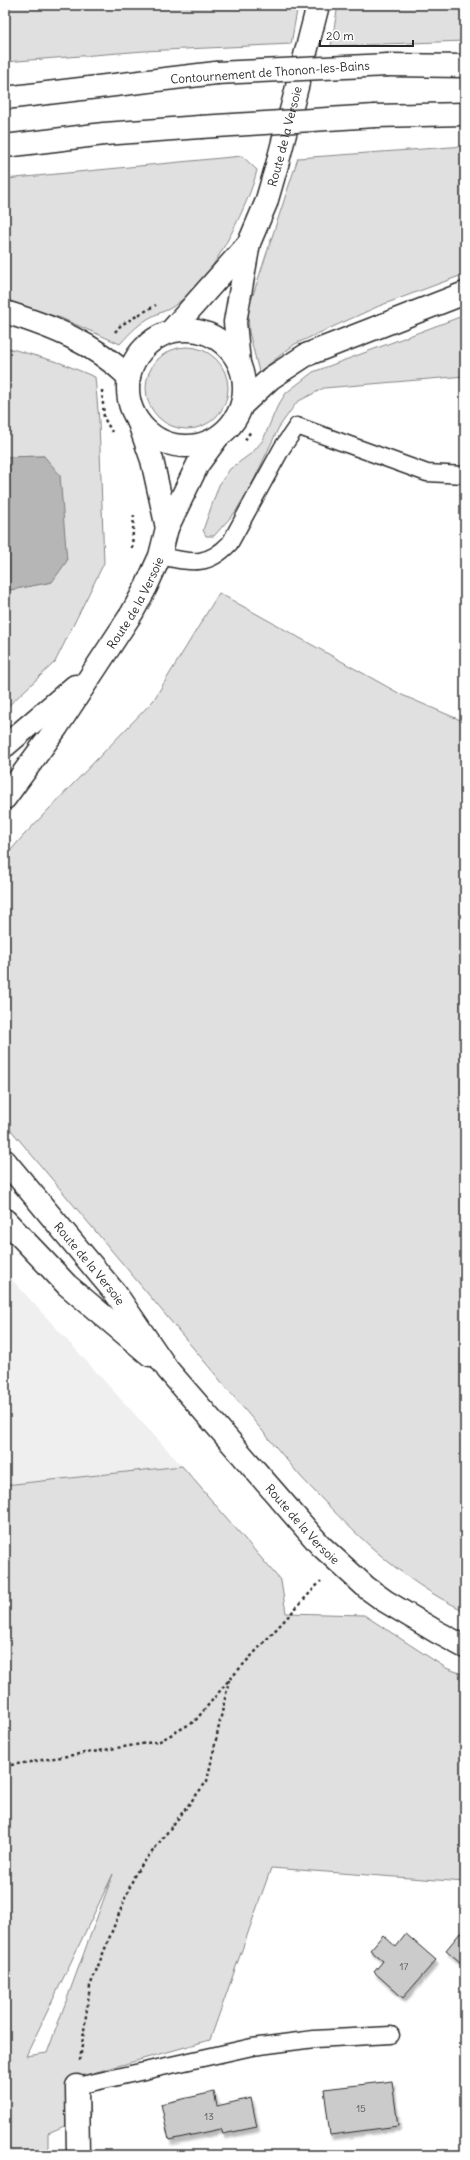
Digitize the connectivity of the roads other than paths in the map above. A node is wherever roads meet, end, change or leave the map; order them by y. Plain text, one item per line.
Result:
1 (318, 5) edge
2 (465, 66) edge
3 (5, 98) edge
4 (465, 114) edge
5 (5, 146) edge
6 (249, 243) junction
7 (465, 293) edge
8 (5, 312) edge
9 (170, 332) junction
10 (239, 363) junction
11 (129, 377) junction
12 (242, 405) junction
13 (138, 422) junction
14 (217, 438) junction
15 (465, 475) edge
16 (167, 528) junction
17 (160, 556) junction
18 (92, 673) junction
19 (5, 746) edge
20 (5, 798) edge
21 (5, 1161) edge
22 (5, 1220) edge
23 (168, 1370) junction
24 (465, 1647) edge
25 (391, 2035) dead end
26 (76, 2086) joint
27 (78, 2155) edge

1 - 6 main road, Route de la Versoie
2 - 3 main road, Contournement de Thonon-les-Bains, bridge
4 - 5 main road, bridge
6 - 9 main road, Route de la Versoie
6 - 10 main road, Route de la Versoie
7 - 12 main road
8 - 11 main road
9 - 10 main road, Route de la Versoie
9 - 11 main road, Route de la Versoie
10 - 12 main road, Route de la Versoie
11 - 13 main road, Route de la Versoie
12 - 14 main road, Route de la Versoie
13 - 14 main road, Route de la Versoie
13 - 16 main road, Route de la Versoie
14 - 16 main road, Route de la Versoie
15 - 17 lane
16 - 17 main road, Route de la Versoie
17 - 18 main road, Route de la Versoie
18 - 19 main road, Route de la Versoie
18 - 20 main road, Route de la Versoie
21 - 23 main road, Route de la Versoie
22 - 23 main road, Route de la Versoie
23 - 24 main road, Route de la Versoie
25 - 26 lane
26 - 27 main road

